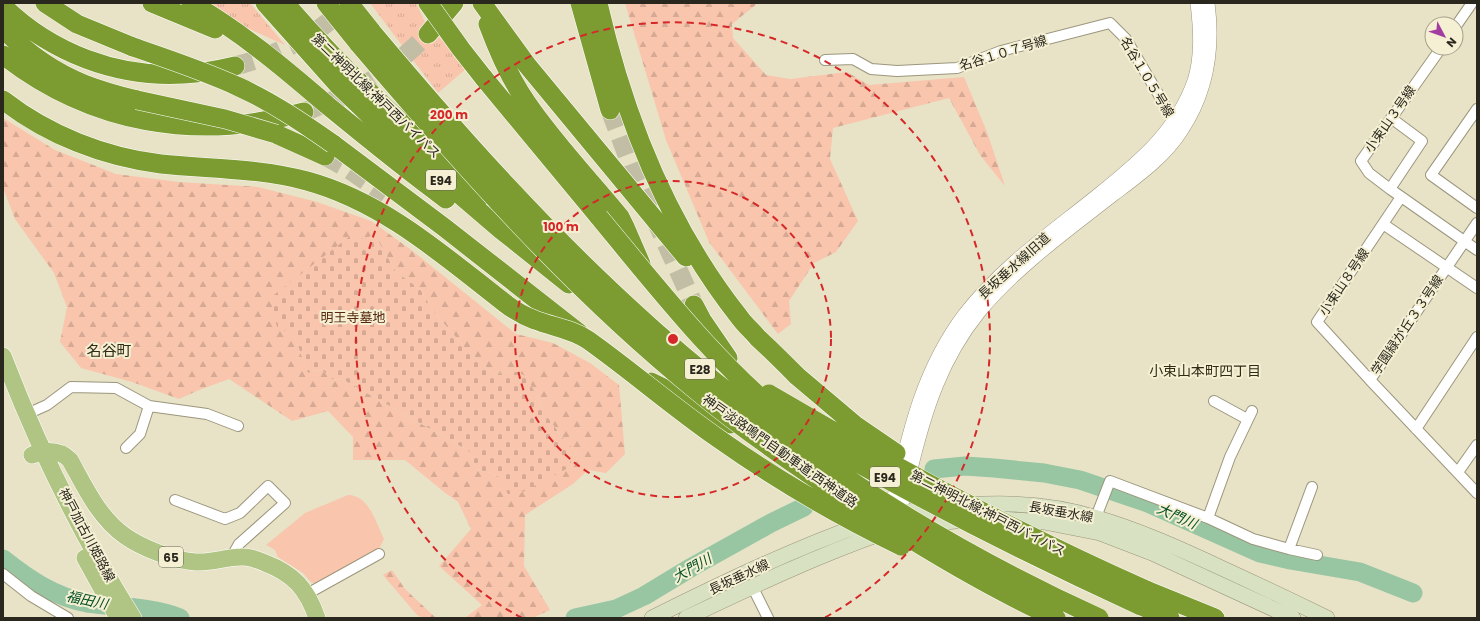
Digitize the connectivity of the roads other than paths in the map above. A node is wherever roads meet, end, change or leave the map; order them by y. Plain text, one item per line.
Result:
1 (45, 3) edge
2 (152, 3) edge
3 (191, 3) edge
4 (265, 3) edge
5 (285, 3) edge
6 (326, 3) edge
7 (349, 3) edge
8 (428, 3) edge
9 (454, 3) edge
10 (482, 3) edge
11 (580, 3) edge
12 (598, 3) edge
13 (1197, 3) edge
14 (1208, 3) edge
15 (1472, 3) edge
16 (3, 6) edge
17 (1463, 16) edge
18 (1087, 28) joint
19 (3, 29) edge
20 (428, 34) tunnel mouth
21 (365, 38) junction
22 (3, 56) edge
23 (1435, 56) edge
24 (825, 60) dead end
25 (235, 66) tunnel mouth
26 (290, 73) junction
27 (3, 100) edge
28 (610, 110) tunnel mouth
29 (1477, 110) edge
30 (304, 112) tunnel mouth
31 (1391, 118) junction
32 (1178, 127) junction
33 (329, 150) junction
34 (1390, 189) junction
35 (1401, 197) junction
36 (1477, 208) edge
37 (605, 212) junction
38 (1477, 223) edge
39 (1383, 224) junction
40 (1465, 241) junction
41 (1477, 250) edge
42 (1446, 268) junction
43 (561, 278) junction
44 (1477, 288) edge
45 (694, 305) tunnel mouth
46 (741, 320) junction
47 (643, 326) junction
48 (1477, 337) edge
49 (586, 341) junction
50 (3, 356) edge
51 (1370, 380) junction
52 (3, 386) edge
53 (1214, 401) dead end
54 (148, 406) junction
55 (27, 414) junction
56 (238, 426) dead end
57 (1416, 428) junction
58 (1477, 445) edge
59 (126, 448) dead end
60 (38, 453) junction
61 (1458, 472) junction
62 (1312, 487) dead end
63 (1477, 493) edge
64 (176, 500) dead end
65 (1096, 517) junction
66 (896, 518) junction
67 (1208, 518) junction
68 (1289, 549) junction
69 (379, 554) dead end
70 (1317, 555) dead end
71 (231, 558) junction
72 (3, 574) edge
73 (752, 586) junction
74 (307, 594) junction
75 (113, 597) junction
76 (1142, 597) junction
77 (1055, 611) edge
78 (68, 618) edge
79 (118, 618) edge
80 (133, 618) edge
81 (317, 618) edge
82 (652, 618) edge
83 (686, 618) edge
84 (768, 618) edge
85 (1099, 618) edge
86 (1170, 618) edge
87 (1215, 618) edge
88 (1293, 618) edge
89 (1327, 618) edge

1 - 33 highway, bridge
2 - 26 highway
3 - 26 highway
4 - 43 highway, 第二神明北線;神戸西バイパス / E94
5 - 47 highway, 第二神明北線;神戸西バイパス / E94
6 - 21 highway, E28
7 - 21 highway, E28
8 - 37 highway, bridge
9 - 20 highway
10 - 37 highway
10 - 46 highway
11 - 28 highway
12 - 46 highway
13 - 32 street, 長坂垂水線旧道
14 - 32 street, 長坂垂水線旧道
15 - 17 street
16 - 25 highway
18 - 24 street, 名谷１０７号線
18 - 32 street, 名谷１０５号線
19 - 33 highway, bridge
21 - 77 highway, 神戸淡路鳴門自動車道;西神道路 / E28, bridge
22 - 30 highway
23 - 31 street, 小束山３号線
26 - 43 highway
27 - 49 highway, bridge
29 - 36 street
31 - 34 street, 小束山３号線
31 - 34 street
32 - 66 street, 長坂垂水線旧道
33 - 49 highway, bridge
34 - 35 street, 小束山３号線
35 - 39 street, 小束山８号線
35 - 40 street, 小束山３号線
37 - 77 highway, bridge
38 - 40 street, 学園緑が丘３３号線
39 - 42 street
39 - 51 street, 小束山８号線
40 - 41 street, 小束山３号線
40 - 42 street, 学園緑が丘３３号線
42 - 44 street
42 - 51 street, 学園緑が丘３３号線
43 - 47 highway, 第二神明北線;神戸西バイパス / E94
45 - 66 highway
46 - 76 highway, bridge
47 - 76 highway, 第二神明北線;神戸西バイパス / E94, bridge
48 - 57 street
49 - 66 highway
49 - 77 highway, bridge
50 - 55 main road, 神戸加古川姫路線
51 - 57 street, 学園緑が丘３３号線
52 - 60 main road, 神戸加古川姫路線
53 - 67 street
54 - 55 street
54 - 56 street
54 - 59 street
55 - 60 main road, 神戸加古川姫路線
57 - 61 street, 学園緑が丘３３号線
58 - 61 street
60 - 71 main road, 神戸加古川姫路線 / 65
60 - 75 main road, 神戸加古川姫路線
61 - 63 street, 学園緑が丘３３号線
62 - 68 street
64 - 71 street
65 - 66 main road, 長坂垂水線
65 - 67 street
65 - 89 main road, 長坂垂水線
66 - 73 main road, 長坂垂水線
66 - 82 main road, 長坂垂水線
66 - 88 main road, 長坂垂水線
67 - 68 street
68 - 70 street
69 - 74 street
71 - 74 main road, 神戸加古川姫路線 / 65
72 - 78 street
73 - 83 main road, 長坂垂水線
73 - 84 street
74 - 81 main road, 神戸加古川姫路線 / 65
75 - 79 main road, 神戸加古川姫路線
75 - 80 main road, 神戸加古川姫路線
76 - 86 highway, 第二神明北線;神戸西バイパス / E94
76 - 87 highway, 第二神明北線;神戸西バイパス / E94
77 - 85 highway, 神戸淡路鳴門自動車道;西神道路 / E28, bridge

